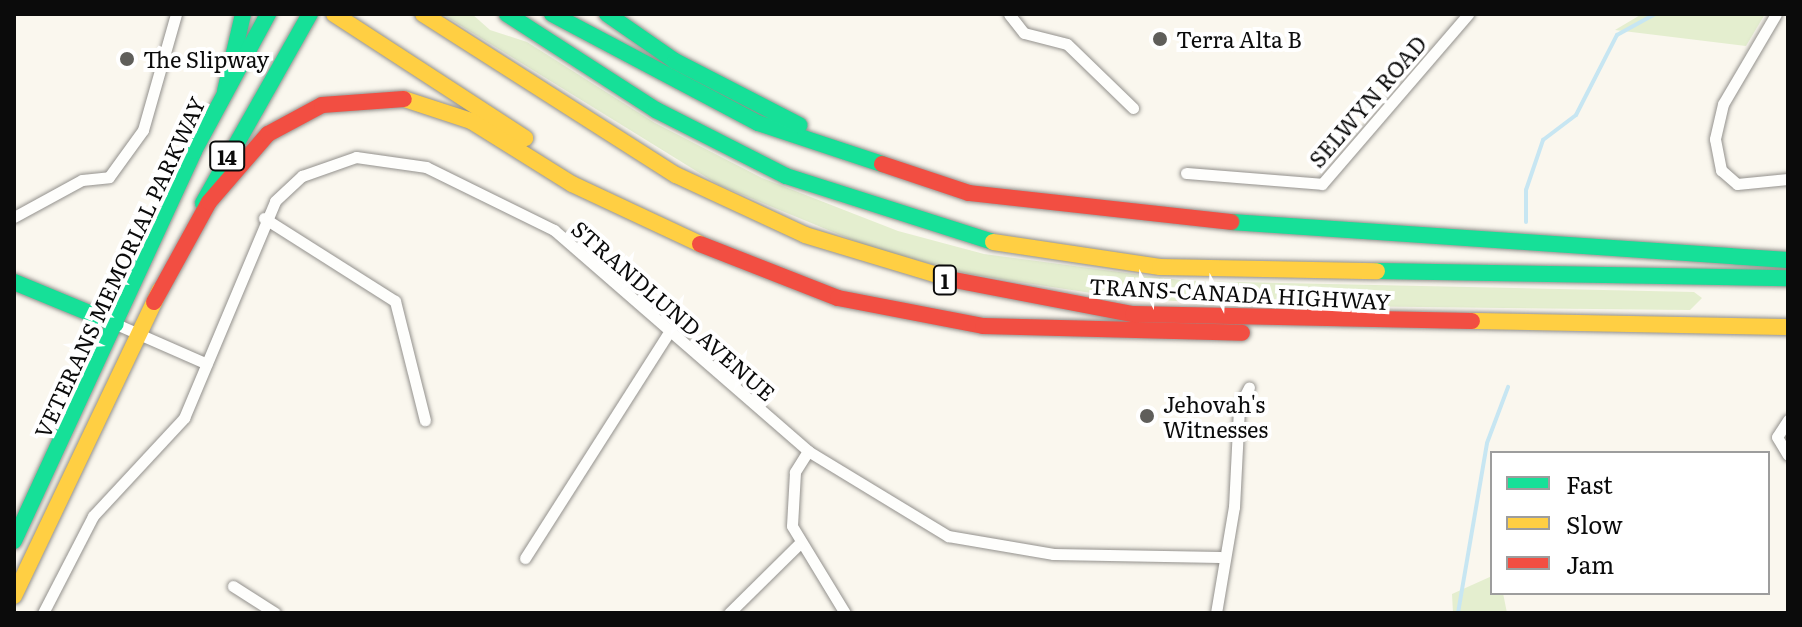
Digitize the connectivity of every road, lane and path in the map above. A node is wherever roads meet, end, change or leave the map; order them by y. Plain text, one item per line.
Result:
1 (176, 14) edge
2 (243, 14) edge
3 (268, 14) edge
4 (310, 14) edge
5 (334, 14) edge
6 (423, 14) edge
7 (507, 14) edge
8 (552, 14) edge
9 (607, 14) edge
10 (1009, 14) edge
11 (1468, 14) edge
12 (1776, 14) edge
13 (225, 91) junction
14 (1133, 108) dead end
15 (1186, 173) dead end
16 (1788, 179) edge
17 (1046, 204) junction
18 (14, 217) edge
19 (264, 218) junction
20 (676, 235) junction
21 (1788, 260) edge
22 (1788, 278) edge
23 (14, 282) edge
24 (154, 302) junction
25 (1306, 322) junction
26 (116, 324) junction
27 (1788, 327) edge
28 (669, 332) junction
29 (140, 335) junction
30 (207, 364) junction
31 (1249, 387) dead end
32 (425, 420) dead end
33 (1788, 420) edge
34 (808, 451) junction
35 (1788, 455) edge
36 (14, 541) edge
37 (798, 545) junction
38 (1220, 557) junction
39 (525, 558) dead end
40 (233, 586) dead end
41 (14, 596) edge
42 (279, 612) edge
43 (43, 613) edge
44 (729, 613) edge
45 (845, 613) edge
46 (1216, 613) edge

1 - 18 street
2 - 13 main road
3 - 13 main road, VETERANS MEMORIAL PARKWAY / 14
4 - 24 main road, 14
5 - 20 main road
6 - 25 main road, TRANS-CANADA HIGHWAY / 1
7 - 22 main road, TRANS-CANADA HIGHWAY / 1
8 - 17 main road
9 - 17 main road
10 - 14 street
11 - 15 street, SELWYN ROAD
12 - 16 street
13 - 26 main road, VETERANS MEMORIAL PARKWAY / 14
17 - 21 main road
19 - 28 street, STRANDLUND AVENUE
19 - 30 street, STRANDLUND AVENUE
19 - 32 street
20 - 24 main road
20 - 25 main road
23 - 26 main road
24 - 29 main road, 14
25 - 27 main road, TRANS-CANADA HIGHWAY / 1
26 - 29 street
26 - 36 main road, VETERANS MEMORIAL PARKWAY / 14
28 - 34 street, STRANDLUND AVENUE
28 - 39 street
29 - 30 street
29 - 41 main road, 14
30 - 43 street, STRANDLUND AVENUE
31 - 38 street
33 - 35 street
34 - 37 street
34 - 38 street, STRANDLUND AVENUE
37 - 44 street
37 - 45 street
38 - 46 street
40 - 42 street

